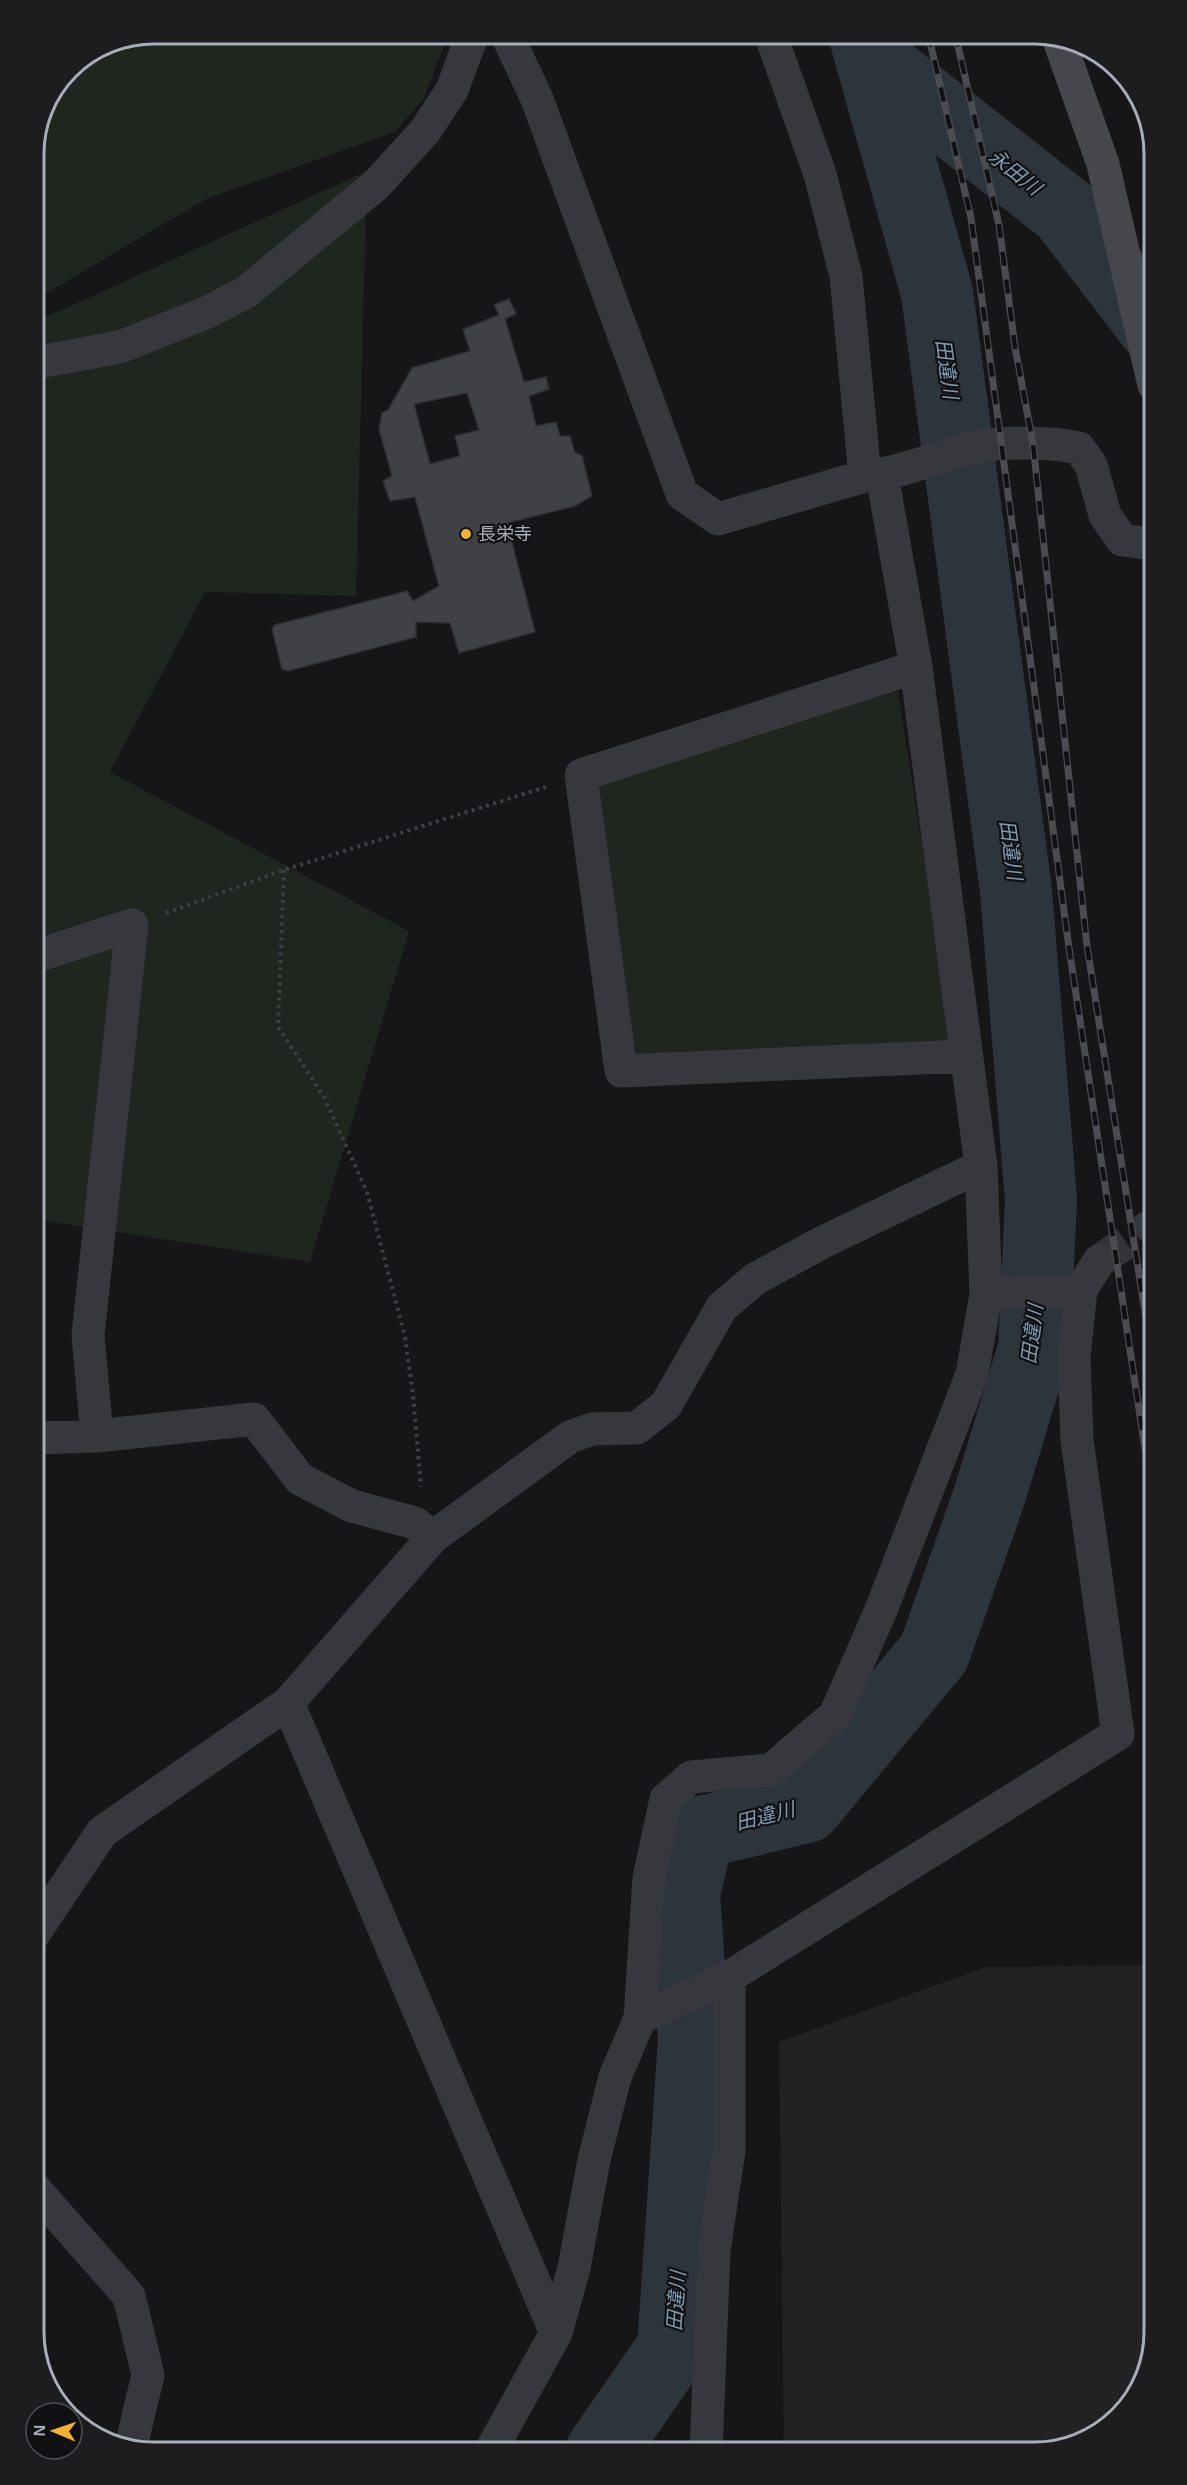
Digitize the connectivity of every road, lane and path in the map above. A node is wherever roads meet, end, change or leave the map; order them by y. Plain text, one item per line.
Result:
1 (469, 44) edge
2 (511, 44) edge
3 (774, 44) edge
4 (1062, 47) edge
5 (1144, 341) edge
6 (44, 361) edge
7 (873, 475) junction
8 (1144, 543) edge
9 (915, 667) junction
10 (581, 776) junction
11 (284, 870) junction
12 (132, 925) junction
13 (44, 953) edge
14 (966, 1056) junction
15 (981, 1166) junction
16 (1099, 1261) tunnel mouth
17 (1081, 1290) junction
18 (986, 1294) junction
19 (97, 1436) junction
20 (44, 1438) edge
21 (424, 1530) junction
22 (288, 1703) junction
23 (44, 1919) edge
24 (729, 1977) junction
25 (640, 2018) junction
26 (44, 2199) edge
27 (556, 2333) junction
28 (132, 2439) edge
29 (496, 2441) edge
30 (706, 2442) edge

1 - 6 street
2 - 7 street
3 - 7 street
4 - 5 street
7 - 8 street
7 - 9 street
9 - 10 street
9 - 14 street
10 - 11 path
10 - 14 street
11 - 12 path
11 - 21 path
12 - 13 street
12 - 19 street
14 - 15 street
15 - 18 street
15 - 21 street
16 - 17 street
17 - 18 street
17 - 24 street
18 - 25 street
19 - 20 street
19 - 21 street
21 - 22 street
22 - 23 street
22 - 27 street
24 - 25 street
24 - 30 street
25 - 27 street
26 - 28 street
27 - 29 street

